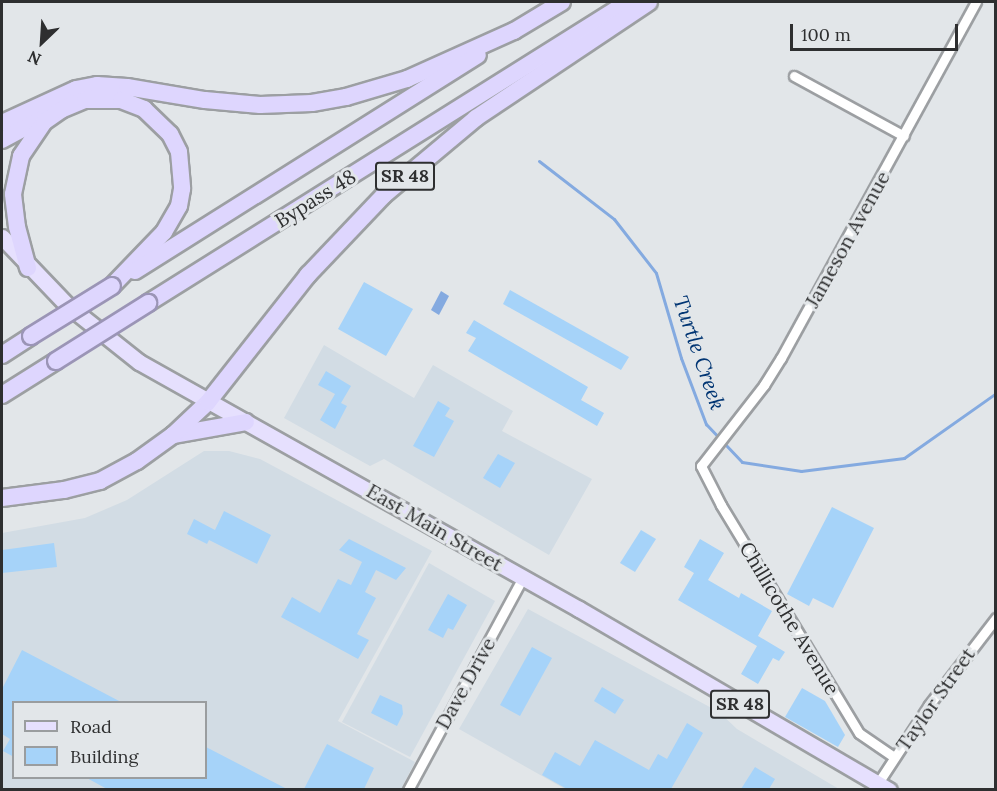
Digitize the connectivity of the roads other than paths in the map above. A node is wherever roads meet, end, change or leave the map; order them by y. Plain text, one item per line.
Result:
1 (562, 2) edge
2 (628, 2) edge
3 (649, 2) edge
4 (976, 2) edge
5 (514, 32) junction
6 (794, 76) dead end
7 (61, 110) junction
8 (2, 123) edge
9 (903, 136) junction
10 (2, 140) edge
11 (2, 237) edge
12 (28, 268) junction
13 (112, 286) junction
14 (2, 355) edge
15 (2, 395) edge
16 (208, 402) junction
17 (246, 422) junction
18 (172, 435) junction
19 (701, 466) joint
20 (2, 498) edge
21 (523, 577) junction
22 (996, 618) edge
23 (894, 757) junction
24 (883, 786) edge
25 (408, 789) edge

1 - 5 highway
2 - 15 highway, Bypass 48, bridge
3 - 16 highway, SR 48
4 - 9 street, Jameson Avenue
5 - 8 highway
5 - 13 highway, Bypass 48
6 - 9 street
7 - 10 highway
7 - 12 highway
7 - 13 highway
9 - 19 street, Jameson Avenue
11 - 12 main road, East Main Street / SR 48
12 - 16 main road, East Main Street / SR 48
13 - 14 highway, Bypass 48, bridge
16 - 17 main road, East Main Street / SR 48
16 - 18 highway
17 - 18 highway
17 - 21 main road, East Main Street / SR 48
18 - 20 highway
19 - 23 street, Chillicothe Avenue
21 - 24 main road, East Main Street / SR 48
21 - 25 street, Dave Drive
22 - 23 street, Taylor Street
23 - 24 street, Taylor Street

